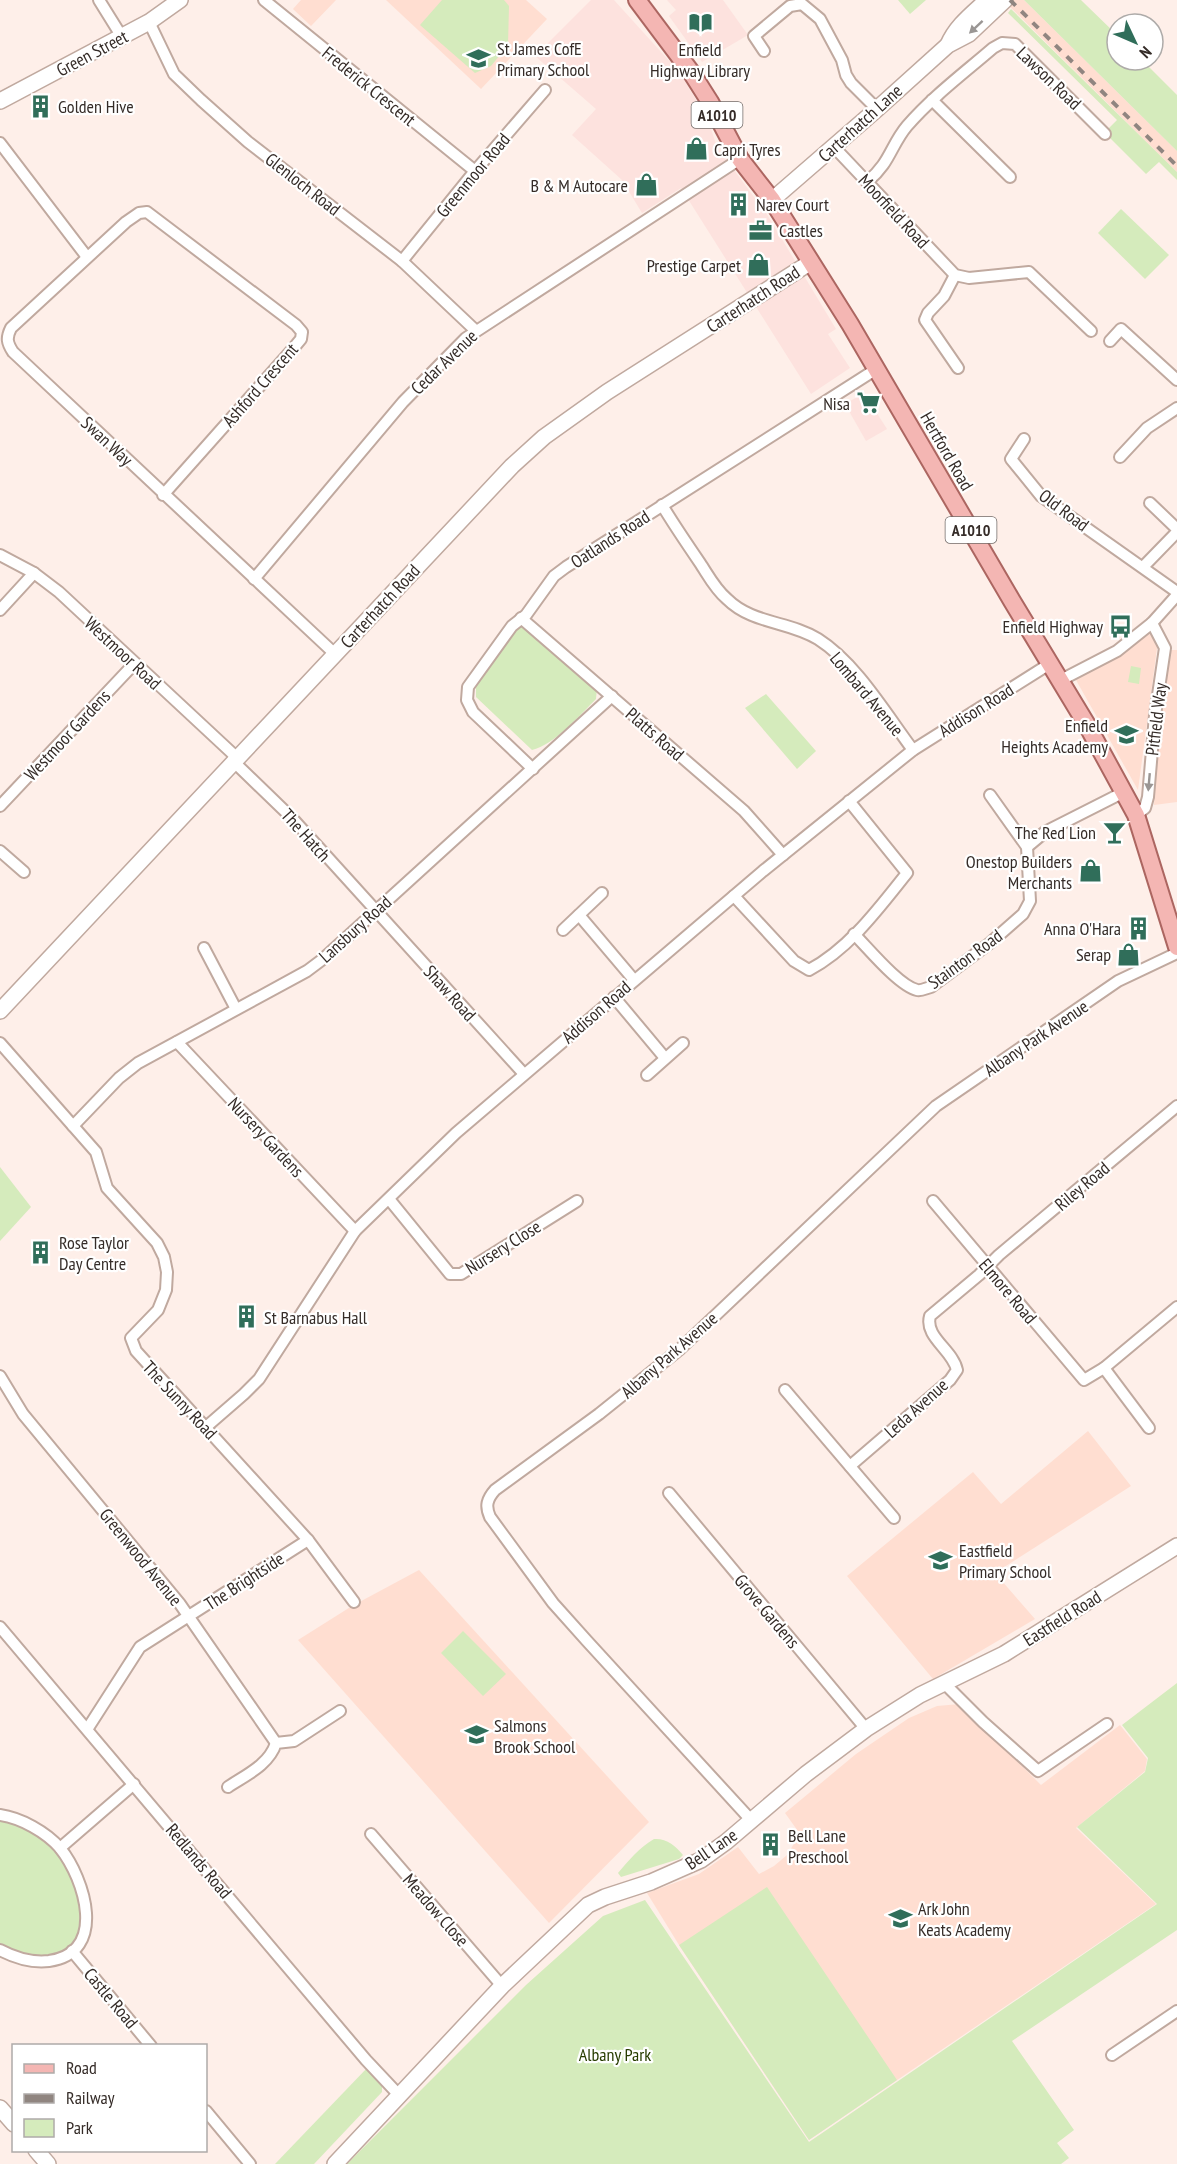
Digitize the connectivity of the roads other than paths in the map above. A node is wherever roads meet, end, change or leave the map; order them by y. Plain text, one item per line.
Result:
1 (99, 0) edge
2 (180, 0) edge
3 (264, 0) edge
4 (637, 0) edge
5 (997, 1) edge
6 (801, 2) edge
7 (149, 22) junction
8 (122, 37) junction
9 (764, 51) dead end
10 (544, 90) dead end
11 (932, 100) junction
12 (0, 101) edge
13 (877, 109) junction
14 (1105, 134) dead end
15 (0, 143) edge
16 (833, 146) junction
17 (741, 159) junction
18 (475, 171) junction
19 (1010, 177) dead end
20 (867, 181) junction
21 (772, 200) junction
22 (126, 222) joint
23 (87, 256) junction
24 (402, 261) junction
25 (811, 262) junction
26 (955, 275) junction
27 (475, 330) junction
28 (1091, 331) dead end
29 (1110, 341) dead end
30 (878, 368) junction
31 (958, 368) dead end
32 (1177, 380) edge
33 (1177, 408) edge
34 (1024, 439) dead end
35 (1119, 457) dead end
36 (163, 495) junction
37 (1150, 503) dead end
38 (662, 506) junction
39 (1177, 530) edge
40 (0, 555) edge
41 (1143, 567) junction
42 (34, 573) junction
43 (254, 579) junction
44 (1177, 593) edge
45 (0, 610) edge
46 (521, 618) junction
47 (1152, 623) junction
48 (335, 654) junction
49 (1051, 663) junction
50 (134, 664) junction
51 (1061, 680) junction
52 (612, 696) junction
53 (913, 750) junction
54 (234, 762) junction
55 (533, 769) junction
56 (1124, 792) junction
57 (990, 795) dead end
58 (849, 801) junction
59 (0, 806) edge
60 (1136, 815) junction
61 (1027, 847) junction
62 (0, 851) edge
63 (783, 855) junction
64 (24, 872) dead end
65 (602, 893) dead end
66 (734, 896) junction
67 (376, 911) junction
68 (579, 915) junction
69 (563, 930) dead end
70 (854, 934) junction
71 (1177, 947) edge
72 (204, 948) dead end
73 (1177, 953) edge
74 (634, 980) junction
75 (614, 997) junction
76 (236, 1009) junction
77 (0, 1011) edge
78 (177, 1042) junction
79 (0, 1043) edge
80 (683, 1043) dead end
81 (665, 1058) junction
82 (524, 1074) junction
83 (647, 1075) dead end
84 (1177, 1106) edge
85 (73, 1126) junction
86 (389, 1198) junction
87 (577, 1201) dead end
88 (933, 1201) dead end
89 (356, 1231) junction
90 (987, 1266) junction
91 (1177, 1307) edge
92 (1104, 1368) junction
93 (0, 1376) edge
94 (785, 1390) dead end
95 (206, 1427) junction
96 (1149, 1428) dead end
97 (850, 1466) junction
98 (669, 1493) dead end
99 (894, 1518) dead end
100 (308, 1540) junction
101 (1177, 1546) edge
102 (354, 1602) dead end
103 (189, 1616) junction
104 (0, 1627) edge
105 (944, 1683) junction
106 (340, 1711) dead end
107 (1107, 1724) dead end
108 (88, 1728) junction
109 (866, 1729) junction
110 (276, 1743) junction
111 (134, 1784) junction
112 (228, 1787) dead end
113 (0, 1815) edge
114 (751, 1820) junction
115 (371, 1834) dead end
116 (60, 1848) junction
117 (0, 1950) edge
118 (72, 1951) junction
119 (502, 1986) junction
120 (1177, 2011) edge
121 (149, 2044) edge
122 (1112, 2055) dead end
123 (398, 2094) junction
124 (0, 2108) edge
125 (207, 2111) edge
126 (12, 2122) edge
127 (37, 2152) edge
128 (48, 2164) edge
129 (250, 2164) edge
130 (335, 2164) edge

1 - 8 street
2 - 7 street, Green Street
3 - 18 street, Frederick Crescent
4 - 17 main road, Hertford Road / A1010
5 - 13 street, Carterhatch Lane
6 - 9 street
6 - 13 street
7 - 8 street, Green Street
7 - 24 street, Glenloch Road
8 - 12 street, Green Street
10 - 18 street, Greenmoor Road
11 - 14 street, Lawson Road
11 - 19 street
11 - 20 street, Lawson Road
13 - 16 street, Carterhatch Lane
15 - 23 street
16 - 20 street, Moorfield Road
16 - 21 street, Carterhatch Lane
17 - 21 main road, Hertford Road / A1010
17 - 27 street, Cedar Avenue
18 - 24 street, Greenmoor Road
20 - 26 street, Moorfield Road
21 - 25 main road, Hertford Road / A1010
22 - 23 street, Swan Way
22 - 36 street, Ashford Crescent
23 - 36 street, Swan Way
24 - 27 street, Glenloch Road
25 - 30 main road, Hertford Road / A1010
25 - 48 street, Carterhatch Road
26 - 28 street
26 - 31 street
27 - 43 street, Cedar Avenue
29 - 32 street
30 - 38 street, Oatlands Road
30 - 49 main road, Hertford Road / A1010
33 - 35 street
34 - 41 street, Old Road
36 - 43 street, Swan Way
37 - 39 street
38 - 46 street, Oatlands Road
38 - 53 street, Lombard Avenue
39 - 41 street
40 - 42 street, Westmoor Road
41 - 44 street, Old Road
42 - 45 street
42 - 50 street, Westmoor Road
43 - 48 street, Swan Way
44 - 47 street
46 - 52 street, Platts Road
46 - 55 street, Oatlands Road
47 - 51 street
47 -> 60 street, Pitfield Way
48 - 54 street, Carterhatch Road
49 - 51 main road, Hertford Road / A1010
49 - 53 street, Addison Road
50 - 54 street, Westmoor Road
50 - 59 street, Westmoor Gardens
51 - 56 main road, Hertford Road / A1010
52 - 55 street, Lansbury Road
52 - 63 street, Platts Road
53 - 58 street, Addison Road
54 - 67 street, The Hatch
54 - 77 street, Carterhatch Road
55 - 67 street, Lansbury Road
56 - 60 main road, Hertford Road / A1010
56 - 61 street
57 - 61 street
58 - 63 street, Addison Road
58 - 70 street
60 - 71 main road, Hertford Road / A1010
61 - 70 street, Stainton Road
62 - 64 street
63 - 66 street, Addison Road
65 - 68 street
66 - 70 street
66 - 74 street, Addison Road
67 - 76 street, Lansbury Road
67 - 82 street, Shaw Road
68 - 69 street
68 - 74 street
72 - 76 street
73 - 114 street, Albany Park Avenue
74 - 75 street, Addison Road
75 - 81 street
75 - 82 street, Addison Road
76 - 78 street, Lansbury Road
78 - 85 street, Lansbury Road
78 - 89 street, Nursery Gardens
79 - 85 street, The Sunny Road
80 - 81 street
81 - 83 street
82 - 86 street, Addison Road
84 - 90 street, Riley Road
85 - 95 street, The Sunny Road
86 - 87 street, Nursery Close
86 - 89 street, Addison Road
88 - 90 street, Elmore Road
89 - 95 street, Addison Road
90 - 92 street, Elmore Road
90 - 97 street, Leda Avenue
91 - 92 street
92 - 96 street
93 - 103 street, Greenwood Avenue
94 - 97 street
95 - 100 street, The Sunny Road
97 - 99 street
98 - 109 street, Grove Gardens
100 - 102 street, The Sunny Road
100 - 103 street, The Brightside
101 - 105 street, Eastfield Road
103 - 108 street, The Brightside
103 - 110 street, Greenwood Avenue
104 - 108 street, Redlands Road
105 - 107 street
105 - 109 street, Bell Lane
106 - 110 street
108 - 111 street, Redlands Road
109 - 114 street, Bell Lane
110 - 112 street
111 - 116 street
111 - 123 street, Redlands Road
113 - 116 street
114 - 119 street, Bell Lane
115 - 119 street, Meadow Close
116 - 118 street
117 - 118 street
118 - 121 street, Castle Road
119 - 123 street, Bell Lane
120 - 122 street
123 - 130 street, Bell Lane
124 - 126 street
125 - 129 street
127 - 128 street

